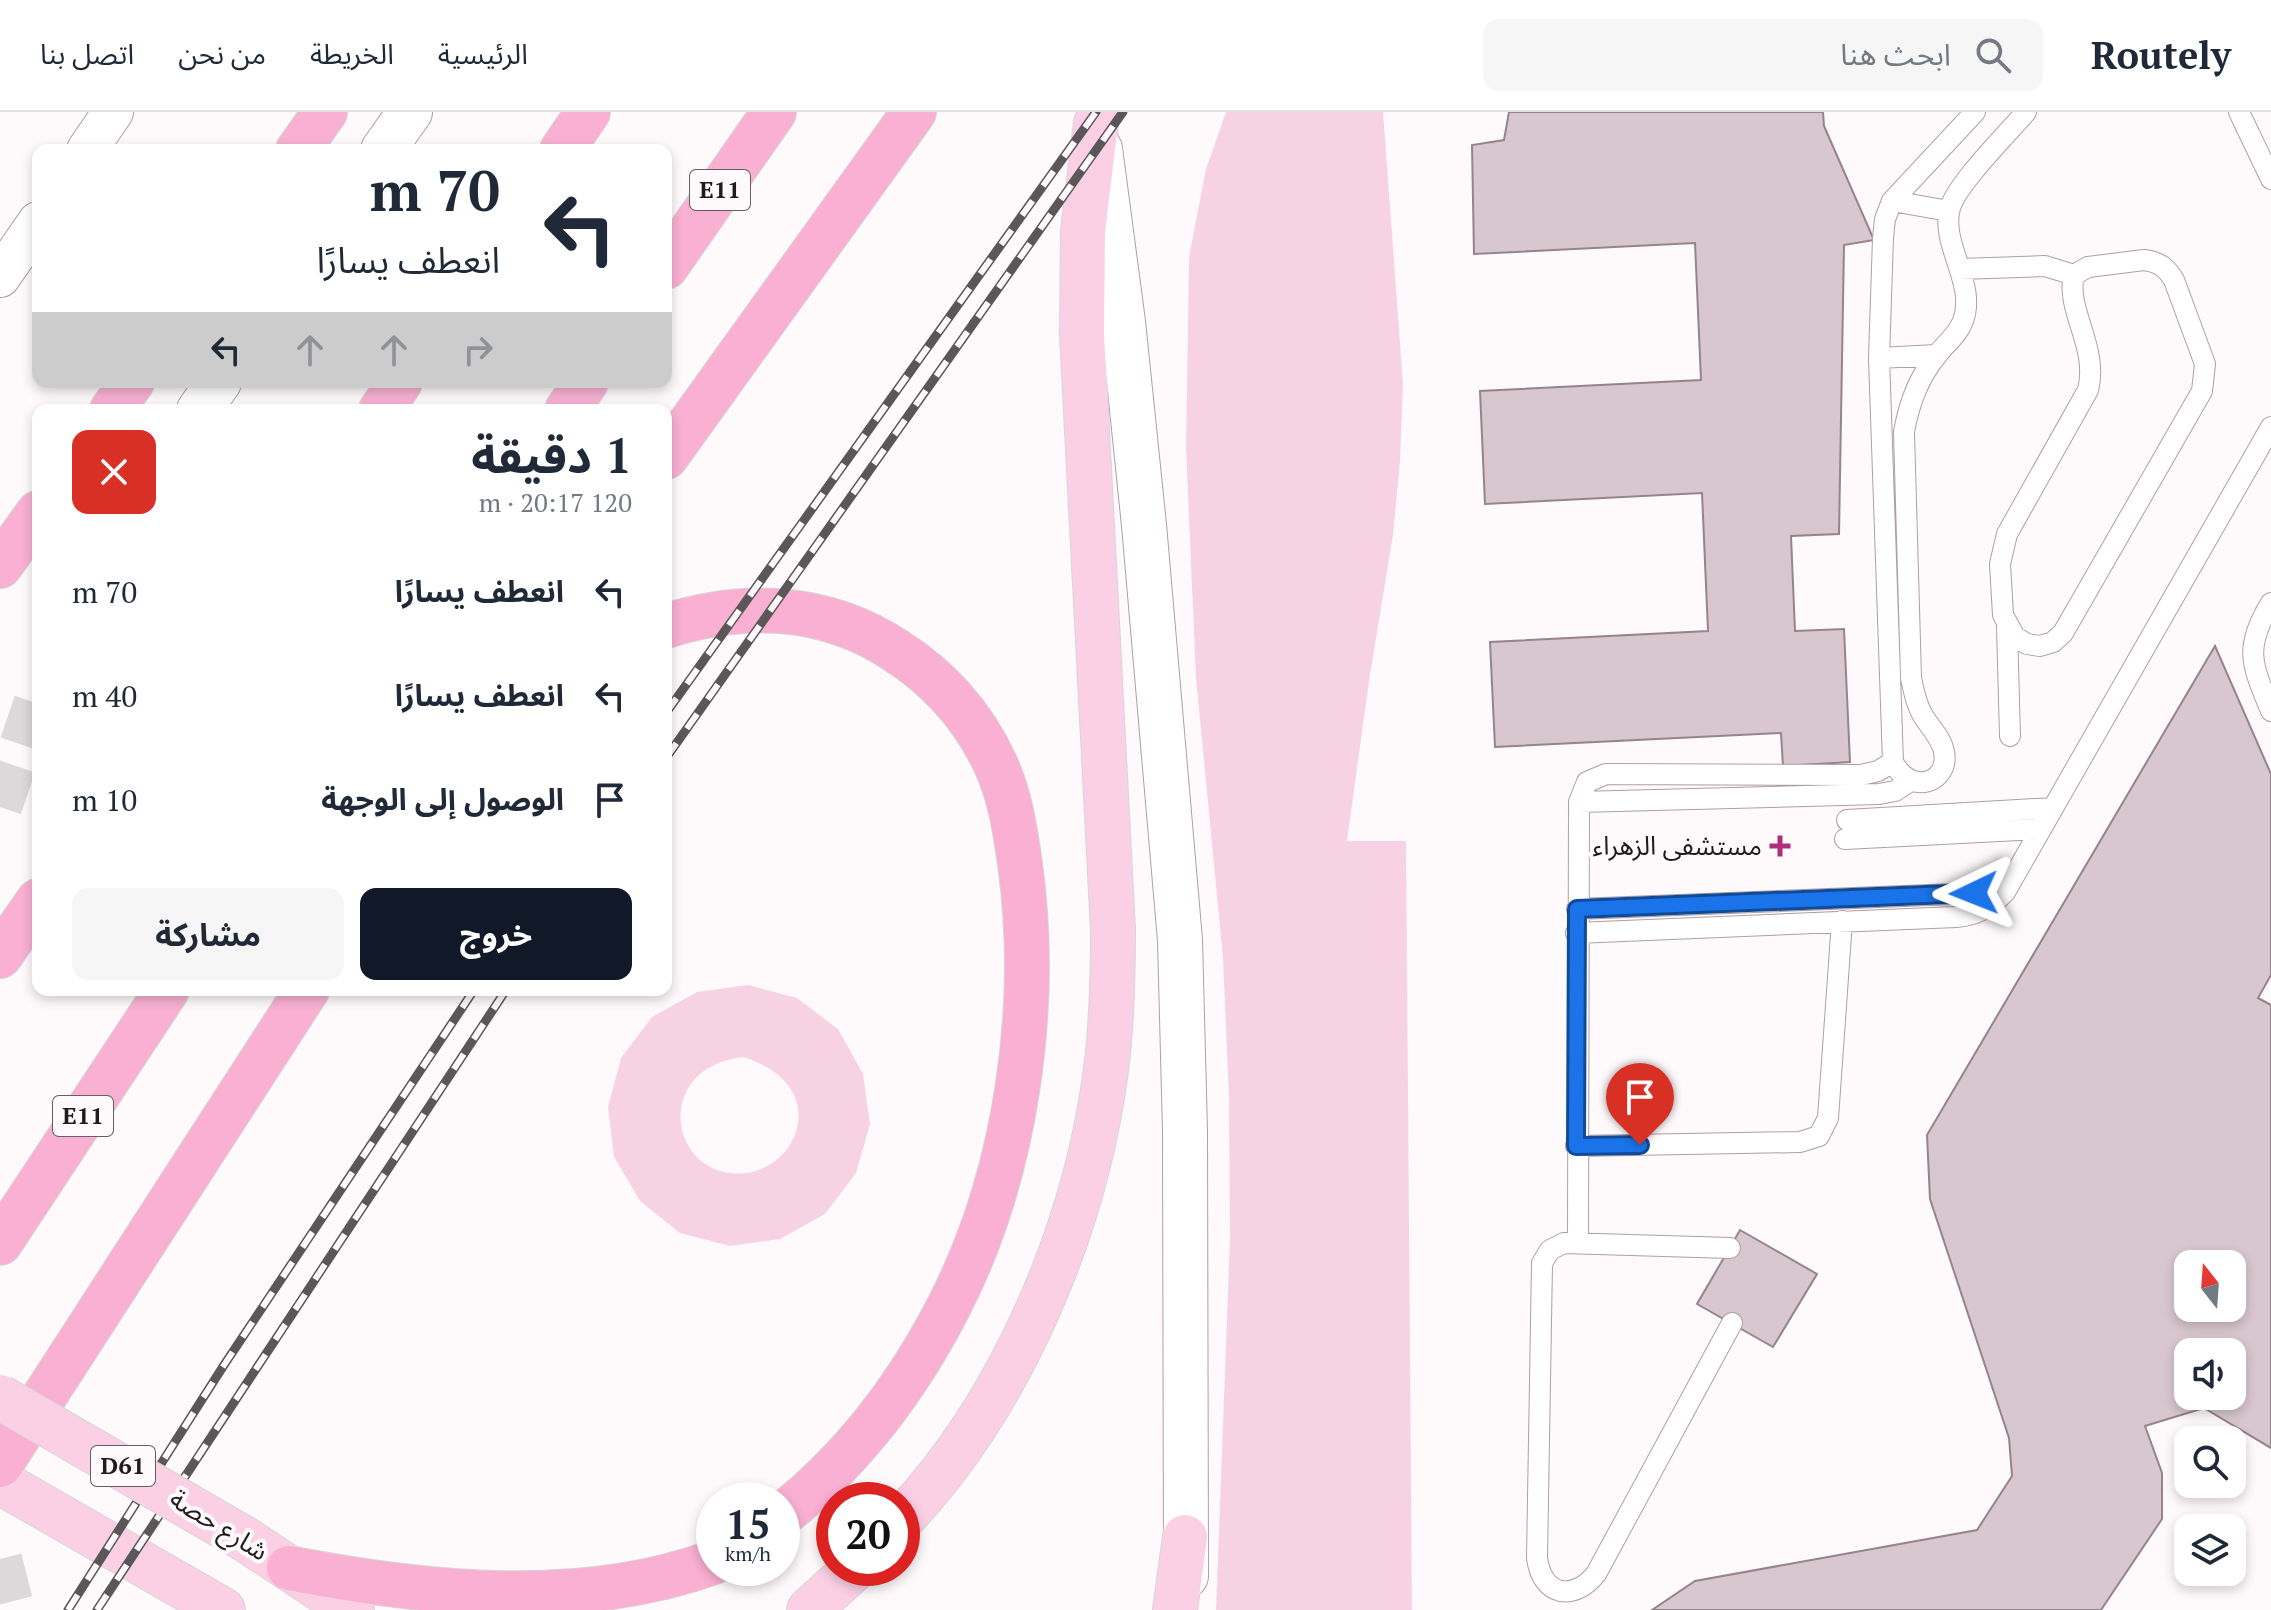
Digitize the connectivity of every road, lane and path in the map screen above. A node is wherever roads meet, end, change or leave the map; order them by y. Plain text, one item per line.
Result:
1 (113, 112) edge
2 (325, 112) edge
3 (410, 112) edge
4 (588, 112) edge
5 (774, 112) edge
6 (914, 112) edge
7 (1975, 112) edge
8 (2026, 112) edge
9 (2239, 112) edge
10 (1097, 117) edge
11 (91, 144) edge
12 (302, 144) edge
13 (387, 144) edge
14 (566, 144) edge
15 (2271, 179) edge
16 (1892, 201) junction
17 (1949, 211) junction
18 (32, 231) edge
19 (672, 258) edge
20 (1960, 269) junction
21 (2074, 275) junction
22 (0, 277) edge
23 (1937, 355) junction
24 (1879, 358) junction
25 (2271, 427) edge
26 (672, 449) edge
27 (32, 521) edge
28 (0, 566) edge
29 (2271, 603) edge
30 (672, 624) edge
31 (2007, 627) junction
32 (2271, 711) edge
33 (2010, 736) dead end
34 (1893, 762) junction
35 (1909, 782) junction
36 (1579, 802) junction
37 (2052, 808) junction
38 (2041, 829) junction
39 (2005, 892) junction
40 (1577, 909) junction
41 (32, 910) edge
42 (1842, 921) junction
43 (1576, 933) junction
44 (0, 956) edge
45 (163, 996) edge
46 (303, 996) edge
47 (337, 996) edge
48 (1576, 1146) junction
49 (1578, 1242) junction
50 (0, 1243) edge
51 (143, 1245) junction
52 (1730, 1248) dead end
53 (1732, 1323) dead end
54 (0, 1397) edge
55 (0, 1465) edge
56 (0, 1482) edge
57 (920, 1497) edge
58 (800, 1498) edge
59 (1185, 1537) junction
60 (289, 1568) junction
61 (696, 1570) edge
62 (835, 1586) edge
63 (1554, 1600) edge
64 (213, 1604) edge
65 (352, 1610) edge
66 (809, 1610) edge
67 (1175, 1610) edge
68 (1188, 1610) edge

1 - 11 street
2 - 12 highway
3 - 13 main road
4 - 14 highway
5 - 19 highway, E11
6 - 26 highway
7 - 16 lane
8 - 17 lane
9 - 15 lane
10 - 57 main road
10 - 59 main road
16 - 17 lane
16 - 24 lane
17 - 20 lane
18 - 22 street
20 - 21 lane
20 - 23 lane
21 - 31 lane
21 - 31 lane
23 - 24 lane
23 - 35 lane
24 - 34 lane
25 - 37 lane
27 - 28 highway
29 - 32 lane
30 - 58 highway
31 - 33 lane
34 - 35 lane
34 - 36 lane
35 - 36 lane
36 - 40 lane
37 - 38 lane
37 - 38 lane
38 - 39 lane
39 - 40 lane
39 - 42 lane
40 - 43 lane
41 - 44 highway
42 - 43 lane
42 - 48 lane
43 - 48 lane
45 - 50 highway, E11
46 - 51 highway
47 - 51 highway
48 - 49 lane
49 - 52 lane
49 - 63 lane
51 - 55 highway
53 - 63 lane
54 - 60 main road, شارع حصة / D61, bridge
56 - 64 main road
59 - 67 main road
59 - 68 main road
60 - 61 highway
60 - 65 main road, شارع حصة / D61
62 - 66 main road

